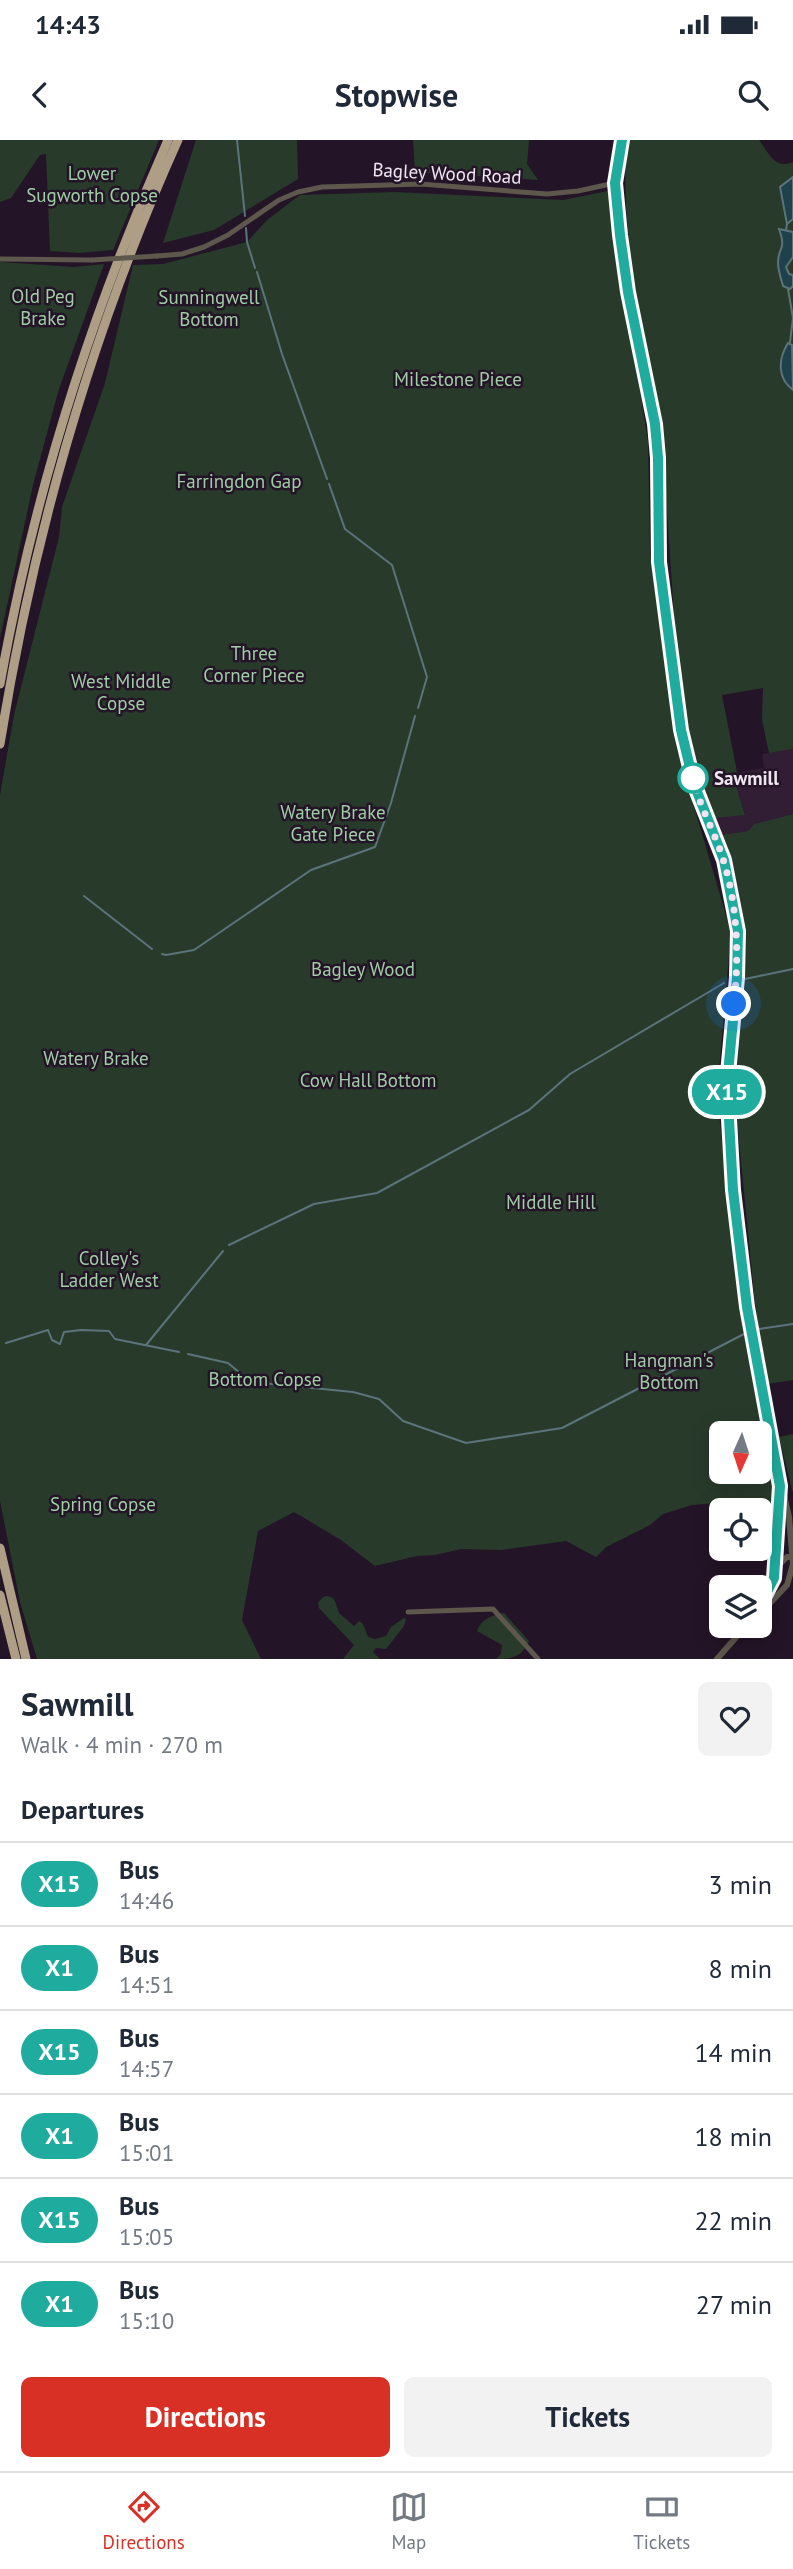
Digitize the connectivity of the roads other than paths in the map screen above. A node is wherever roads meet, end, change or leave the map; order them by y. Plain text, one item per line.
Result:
1 (167, 140) edge
2 (178, 140) edge
3 (622, 140) edge
4 (615, 183) junction
5 (0, 259) edge
6 (0, 684) edge
7 (0, 744) edge
8 (780, 1486) junction
9 (789, 1517) junction
10 (793, 1530) edge
11 (0, 1548) edge
12 (793, 1557) edge
13 (776, 1569) junction
14 (774, 1578) junction
15 (772, 1582) edge
16 (790, 1585) edge
17 (0, 1595) edge
18 (772, 1602) edge
19 (408, 1612) dead end
20 (735, 1638) edge
21 (16, 1659) edge
22 (26, 1659) edge
23 (538, 1659) edge
24 (717, 1659) edge

1 - 6 highway
2 - 7 highway
3 - 4 street
4 - 5 street, Bagley Wood Road, bridge
4 - 8 street
8 - 9 street
8 - 13 street
9 - 10 street
9 - 12 street
11 - 22 highway
12 - 13 street
12 - 16 street
13 - 14 street
14 - 15 street
14 - 16 street
16 - 18 street
17 - 21 highway
19 - 23 street
20 - 24 street

